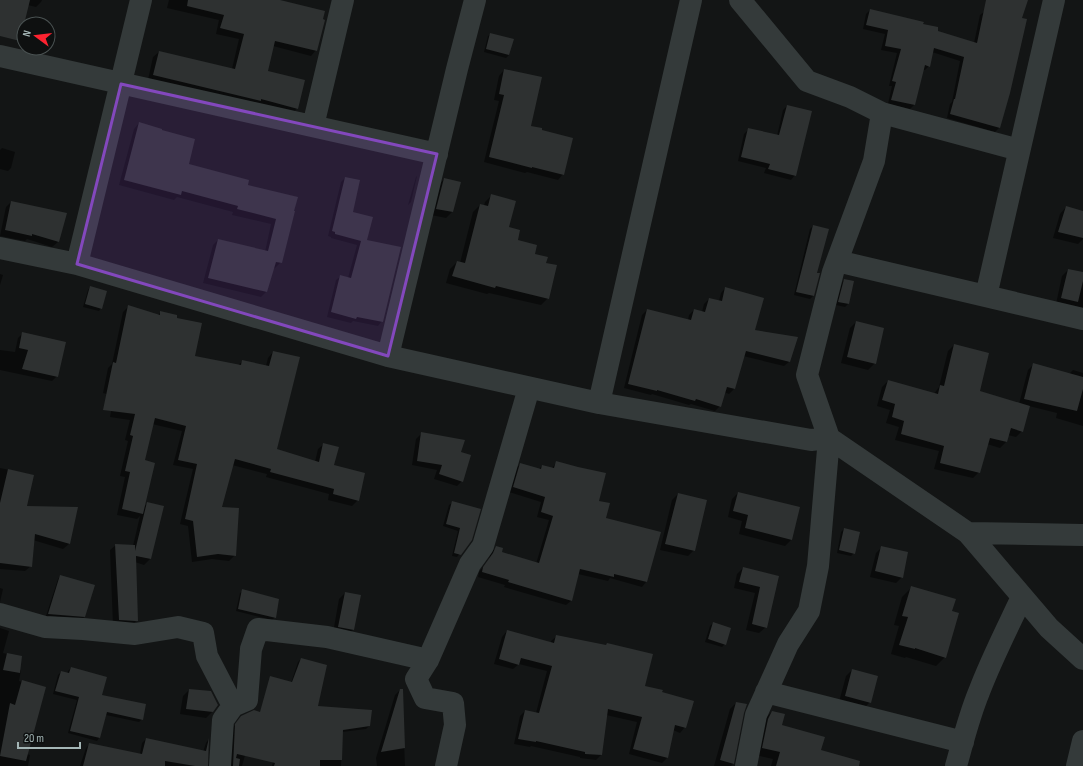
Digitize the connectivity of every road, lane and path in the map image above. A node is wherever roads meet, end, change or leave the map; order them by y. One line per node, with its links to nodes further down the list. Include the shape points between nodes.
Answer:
1 (141, 0): 8 (street)
2 (344, 0): 10 (street)
3 (475, 0): 12 (street)
4 (740, 0): 9 (street, via 807,81 850,97)
5 (1054, 0): 11 (street)
6 (687, 1): 20 (street)
7 (0, 56): 8 (street)
8 (121, 84): 10 (street); 15 (street)
9 (882, 113): 11 (street); 14 (street, via 874,161)
10 (312, 126): 12 (street)
11 (1019, 150): 16 (street)
12 (436, 154): 18 (street)
13 (0, 248): 15 (street)
14 (837, 261): 16 (street); 21 (street, via 807,375)
15 (77, 264): 18 (street)
16 (986, 296): 17 (street)
17 (1083, 319)
18 (388, 356): 19 (street)
19 (529, 388): 20 (street); 27 (street, via 483,546 470,564)
20 (599, 403): 21 (street, via 811,440)
21 (829, 438): 22 (street); 28 (street, via 818,566 809,611 788,644)
22 (968, 533): 23 (street); 24 (street)
23 (1083, 535)
24 (1022, 597): 26 (street, via 1049,628); 31 (street, via 979,692)
25 (0, 614): 29 (street, via 45,628 135,634 178,627 203,633 207,656)
26 (1083, 659)
27 (428, 660): 29 (street, via 327,637 258,628 251,649 247,700); 33 (street, via 416,679 425,698 453,703 455,725)
28 (766, 692): 31 (street); 34 (street, via 756,715)
29 (233, 706): 32 (street, via 223,720)
30 (1083, 741): 36 (street)
31 (963, 742): 35 (street)
32 (220, 766)
33 (446, 766)
34 (746, 766)
35 (956, 766)
36 (1077, 766)

